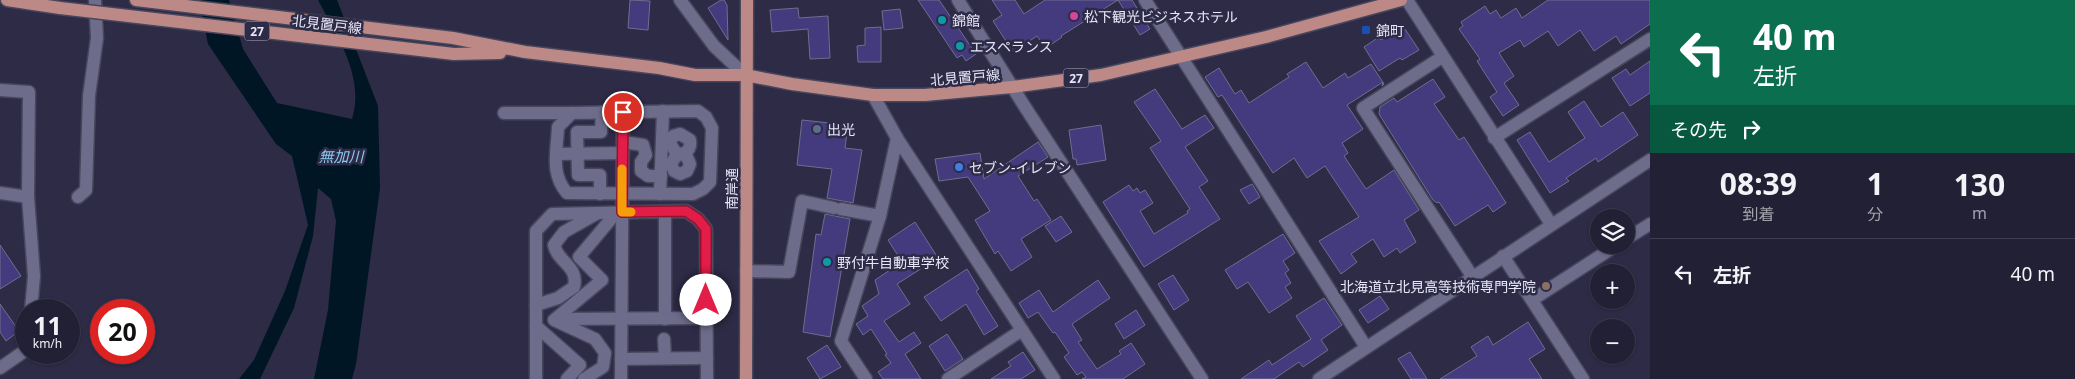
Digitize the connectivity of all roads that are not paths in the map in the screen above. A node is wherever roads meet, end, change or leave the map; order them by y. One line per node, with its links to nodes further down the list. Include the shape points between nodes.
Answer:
1 (7, 0): 11 (main road, 北見置戸線 / 27, bridge, via 454,54)
2 (95, 0): 37 (street, via 97,38 89,96 86,190)
3 (136, 0): 11 (main road, 北見置戸線 / 27, via 453,38)
4 (680, 0): 14 (street, via 714,46)
5 (747, 0): 14 (main road, 南岸通)
6 (958, 0): 15 (street)
7 (1144, 0): 12 (street)
8 (1400, 0): 12 (main road, 北見置戸線 / 27)
9 (1407, 0): 13 (street)
10 (1650, 39): 25 (street)
11 (525, 52): 14 (main road, 北見置戸線 / 27, via 658,68 695,76)
12 (1180, 57): 15 (main road, 北見置戸線 / 27, via 1101,75); 59 (street)
13 (1442, 57): 25 (street); 48 (street, via 1363,108)
14 (745, 75): 17 (main road, 北見置戸線 / 27); 47 (main road, 南岸通)
15 (1012, 87): 17 (main road, 北見置戸線 / 27, via 926,95); 74 (street)
16 (0, 90): 36 (street, via 29,92)
17 (873, 95): 24 (street)
18 (680, 111): 21 (street); 30 (street, via 698,111 706,117 712,128); 30 (street, via 680,134 690,140 686,159)
19 (602, 112): 20 (street); 23 (street); 28 (street, via 601,132 577,132)
20 (623, 112): 21 (street); 26 (street)
21 (663, 112): 31 (street)
22 (504, 113): 23 (street)
23 (572, 113): 27 (street, via 558,126)
24 (897, 138): 41 (street); 57 (street)
25 (1494, 138): 42 (street)
26 (623, 148): 28 (street); 31 (street, via 643,145 646,155 641,162 641,171 648,176); 34 (street)
27 (557, 154): 28 (street); 33 (street, via 556,176 567,193)
28 (577, 154): 33 (street, via 578,175 600,175)
29 (1650, 160): 42 (street)
30 (710, 165): 35 (street, via 710,182 703,189 693,194)
31 (661, 176): 35 (street)
32 (0, 193): 36 (street)
33 (600, 194): 34 (street)
34 (622, 194): 35 (street); 38 (street)
35 (660, 194)
36 (28, 197): 49 (street, via 34,276)
37 (78, 197)
38 (619, 212): 39 (street); 40 (street); 54 (street); 55 (street, via 579,257 602,280)
39 (665, 212): 52 (street); 53 (street, via 686,211 706,229)
40 (597, 213): 51 (street, via 552,214 536,231); 51 (street, via 564,232 554,245 558,258 571,266 575,274 574,287 558,298)
41 (880, 216): 47 (street, via 802,202 789,272); 71 (street, via 841,341)
42 (1551, 224): 46 (street)
43 (1650, 224): 44 (street)
44 (1635, 233)
45 (1604, 254): 50 (street)
46 (1503, 256): 48 (street); 50 (street)
47 (746, 271): 70 (main road, 南岸通)
48 (1472, 276): 59 (street)
49 (32, 299)
50 (1532, 300): 76 (street)
51 (536, 305): 56 (street)
52 (666, 318): 53 (street); 54 (street)
53 (706, 318): 62 (street)
54 (621, 319): 55 (street); 63 (street)
55 (554, 320): 56 (street); 67 (street, via 595,339 606,353 603,367)
56 (536, 323): 65 (street); 66 (street, via 580,365)
57 (1022, 330): 72 (street); 73 (street)
58 (664, 339): 61 (street)
59 (1366, 347): 75 (street)
60 (15, 358): 64 (street)
61 (665, 358): 62 (street); 63 (street)
62 (707, 358): 69 (street)
63 (621, 359): 68 (street)
64 (0, 368)
65 (536, 379)
66 (568, 379)
67 (584, 379)
68 (621, 379)
69 (707, 379)
70 (746, 379)
71 (866, 379)
72 (948, 379)
73 (1054, 379)
74 (1202, 379)
75 (1319, 379)
76 (1583, 379)

